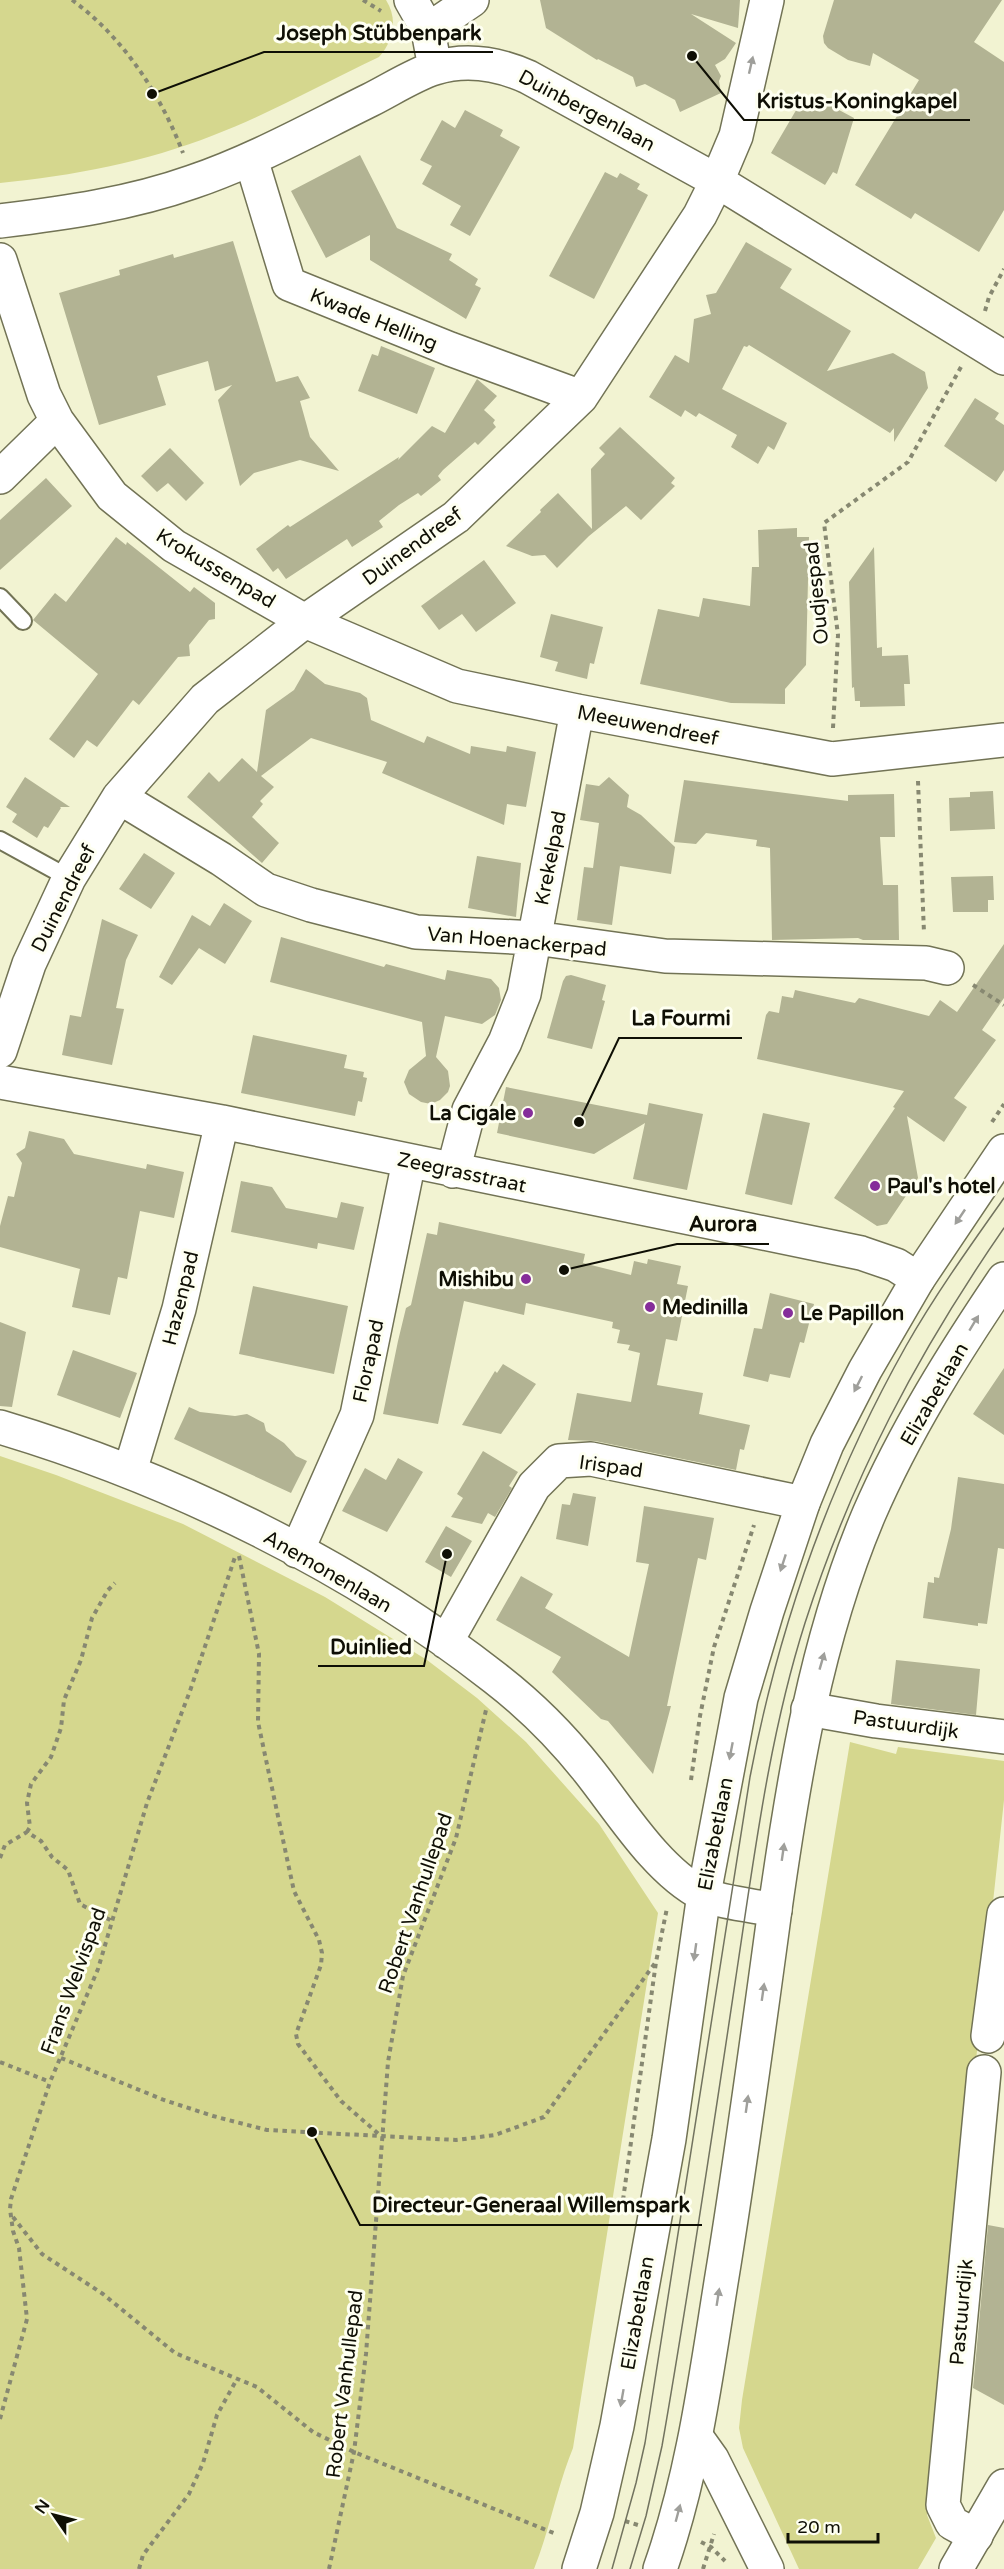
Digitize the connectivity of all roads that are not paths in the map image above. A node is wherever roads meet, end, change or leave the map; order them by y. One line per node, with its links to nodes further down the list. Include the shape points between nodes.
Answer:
1 (411, 0): 4 (street)
2 (472, 0): 4 (street)
3 (767, 0): 7 (street, Duinendreef, one-way to 3, via 736,136)
4 (428, 30): 5 (street)
5 (435, 68): 6 (street, Duinbergenlaan); 7 (street, Duinbergenlaan, via 481,62 510,69)
6 (251, 159): 8 (street, Duinbergenlaan, via 141,199); 11 (street, Kwade Helling, via 289,285)
7 (717, 181): 10 (street, Duinbergenlaan); 11 (street, Duinendreef, via 700,215)
8 (0, 220)
9 (0, 260): 12 (street, Krokussenpad, via 44,395)
10 (1004, 358)
11 (581, 397): 16 (street, Duinendreef, via 456,518)
12 (57, 421): 13 (street); 16 (street, Krokussenpad, via 111,496 174,546)
13 (0, 477)
14 (0, 597): 15 (lane)
15 (22, 621)
16 (305, 621): 17 (street, Meeuwendreef, via 457,686); 19 (street, Duinendreef, via 205,699)
17 (577, 711): 18 (street, Meeuwendreef, via 832,759); 22 (street, Krekelpad)
18 (1004, 740)
19 (119, 797): 21 (street, Duinendreef); 22 (street, Van Hoenackerpad, via 266,890 416,932)
20 (0, 840): 21 (lane)
21 (69, 878): 24 (street, Duinendreef, via 29,964)
22 (535, 938): 23 (street, Van Hoenackerpad, via 665,956); 29 (street, Krekelpad, via 524,994 505,1042 469,1110)
23 (937, 965)
24 (0, 1051)
25 (0, 1082): 26 (street, Zeegrasstraat)
26 (222, 1122): 28 (street, Zeegrasstraat); 33 (street, Hazenpad, via 179,1309)
27 (1004, 1152): 30 (street, Elizabetlaan, one-way to 30)
28 (409, 1161): 29 (street, Zeegrasstraat); 35 (street, Florapad, via 357,1415)
29 (453, 1171): 30 (street, Zeegrasstraat, via 861,1253 896,1265)
30 (918, 1279): 34 (street, Elizabetlaan, one-way to 34, via 827,1444)
31 (1004, 1279): 37 (street, Elizabetlaan, one-way to 31, via 839,1598 869,1514 922,1409)
32 (0, 1427): 33 (street, Anemonenlaan)
33 (130, 1471): 35 (street, Anemonenlaan)
34 (803, 1503): 36 (street, Irispad, via 591,1459 559,1461 534,1486); 39 (street, Elizabetlaan, one-way to 39, via 741,1698)
35 (297, 1551): 36 (street, Anemonenlaan)
36 (446, 1642): 39 (street, Anemonenlaan, via 543,1719 674,1875)
37 (808, 1709): 38 (street, Pastuurdijk); 40 (street, Elizabetlaan, one-way to 37)
38 (1004, 1737)
39 (704, 1894): 40 (street, Anemonenlaan); 47 (street, Elizabetlaan, one-way to 47, via 669,2139 617,2426)
40 (775, 1910): 44 (street, Elizabetlaan, one-way to 40)
41 (1004, 1914): 42 (street)
42 (988, 2036)
43 (984, 2072): 46 (street, Pastuurdijk, via 943,2505 952,2523)
44 (697, 2438): 48 (street, Elizabetlaan, one-way to 44); 49 (street, via 712,2459)
45 (1004, 2486): 46 (street)
46 (976, 2536): 50 (street)
47 (581, 2569)
48 (660, 2569)
49 (767, 2569)
50 (956, 2569)

